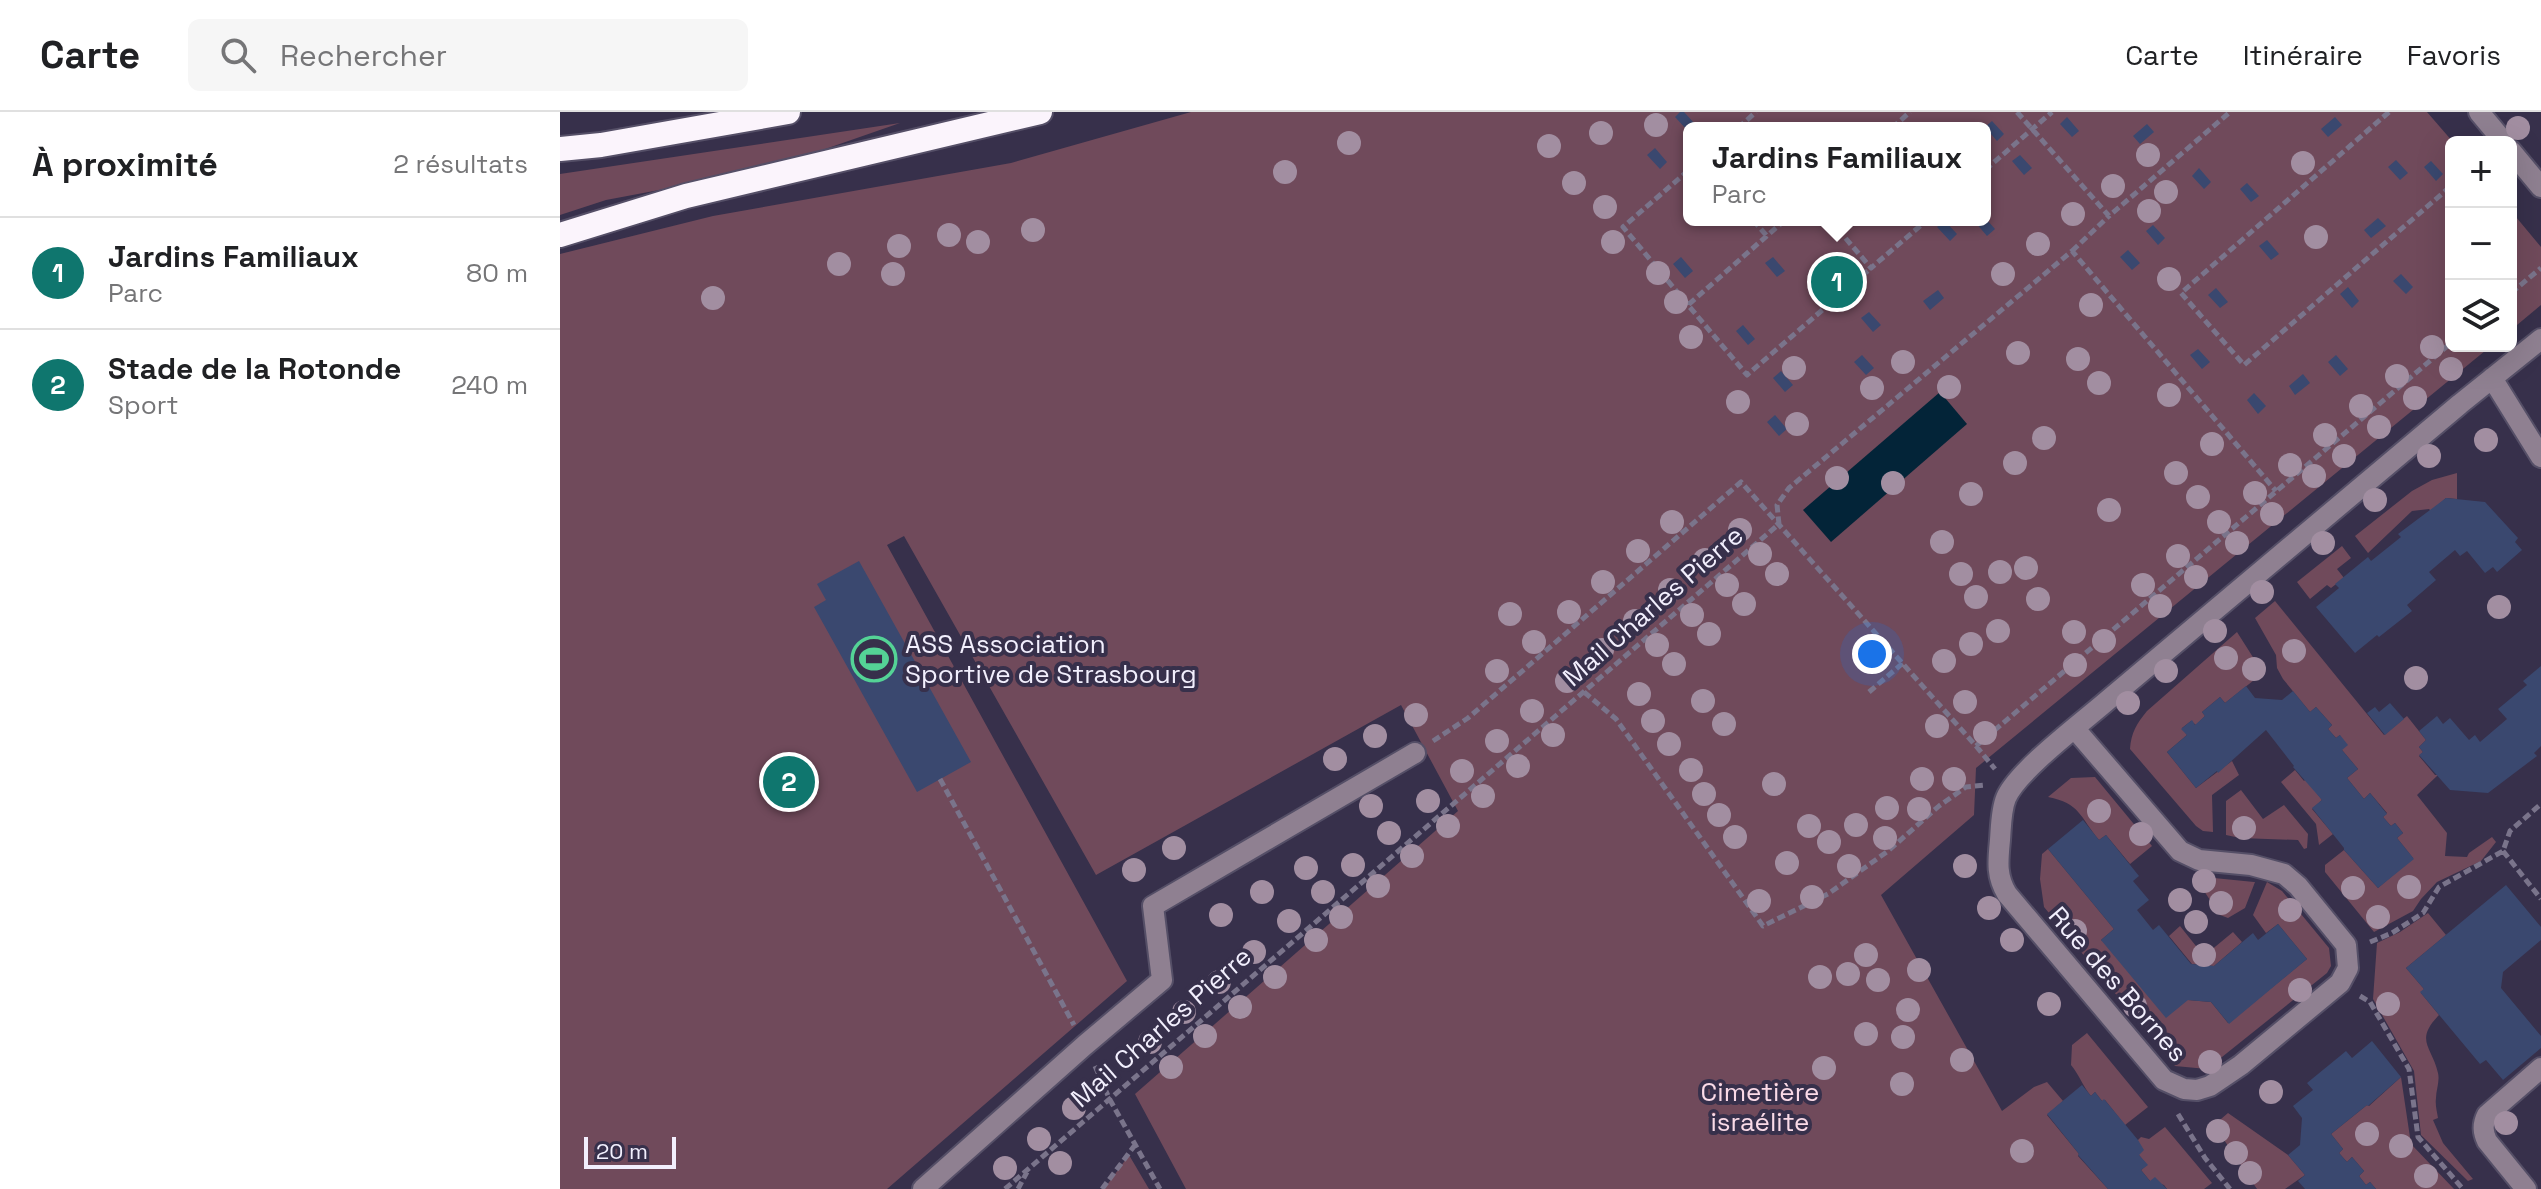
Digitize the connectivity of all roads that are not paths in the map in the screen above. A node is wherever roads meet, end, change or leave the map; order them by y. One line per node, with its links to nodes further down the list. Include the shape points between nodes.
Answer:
1 (788, 112): 5 (highway)
2 (1040, 112): 8 (highway, via 686,196)
3 (2479, 112): 4 (street)
4 (2499, 136)
5 (560, 149)
6 (2517, 158): 7 (street)
7 (2541, 187)
8 (560, 235)
9 (2541, 339): 10 (street)
10 (2492, 378): 11 (street); 12 (street)
11 (2541, 457)
12 (2075, 729): 12 (street, Rue des Bornes, via 2180,851 2199,860 2284,874 2348,951 2348,968 2340,983 2210,1086 2184,1089 2164,1080 2000,883 2002,818 2010,788)
13 (1415, 753): 15 (street, via 1153,906 1162,980)
14 (2541, 1068): 16 (street, via 2483,1122 2487,1141)
15 (923, 1189)
16 (2526, 1189)

